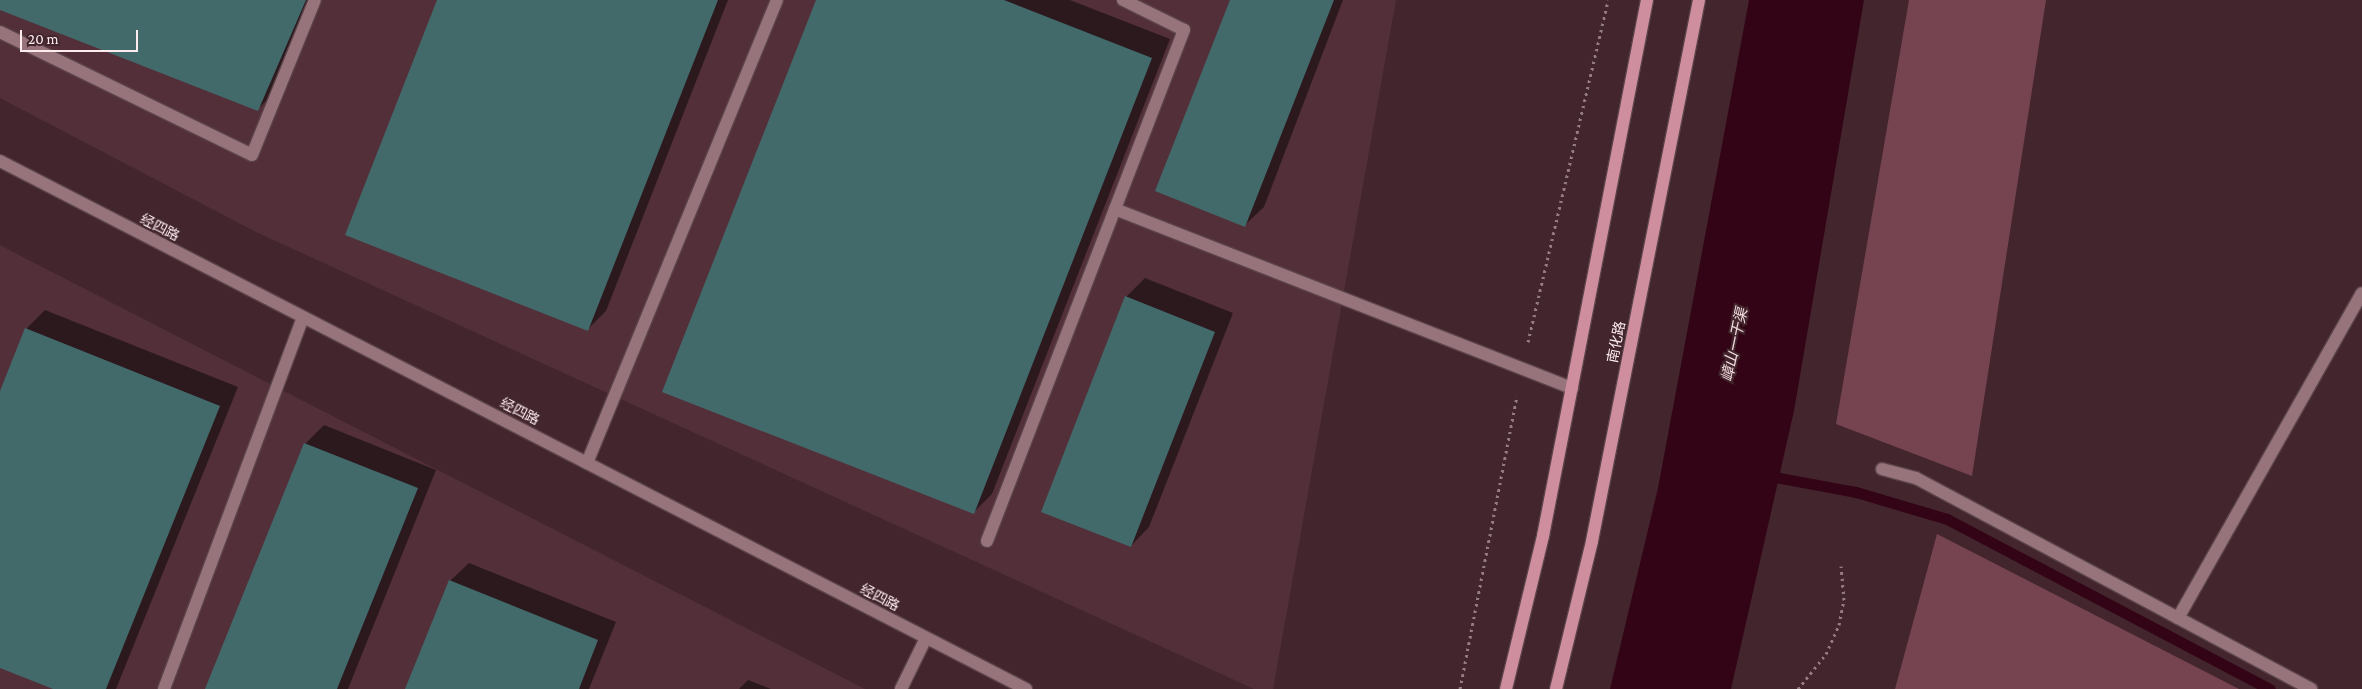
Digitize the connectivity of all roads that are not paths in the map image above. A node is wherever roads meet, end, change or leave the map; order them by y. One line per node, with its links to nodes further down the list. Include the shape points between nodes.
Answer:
1 (315, 0): 6 (street, via 252,155)
2 (777, 0): 12 (street)
3 (1123, 0): 8 (street, via 1184,30)
4 (1647, 0): 11 (main road)
5 (1699, 0): 21 (main road, 南化路, via 1592,541)
6 (0, 32)
7 (0, 161): 10 (street, 经四路)
8 (1115, 209): 11 (street); 14 (street)
9 (2362, 294): 15 (street)
10 (304, 317): 12 (street, 经四路); 17 (street)
11 (1572, 388): 20 (main road, via 1543,536)
12 (587, 463): 16 (street, 经四路)
13 (1882, 469): 15 (street, via 1916,478)
14 (987, 541)
15 (2178, 618): 22 (street)
16 (926, 638): 18 (street); 19 (street, 经四路)
17 (164, 689)
18 (901, 689)
19 (1026, 689)
20 (1506, 689)
21 (1556, 689)
22 (2311, 689)

